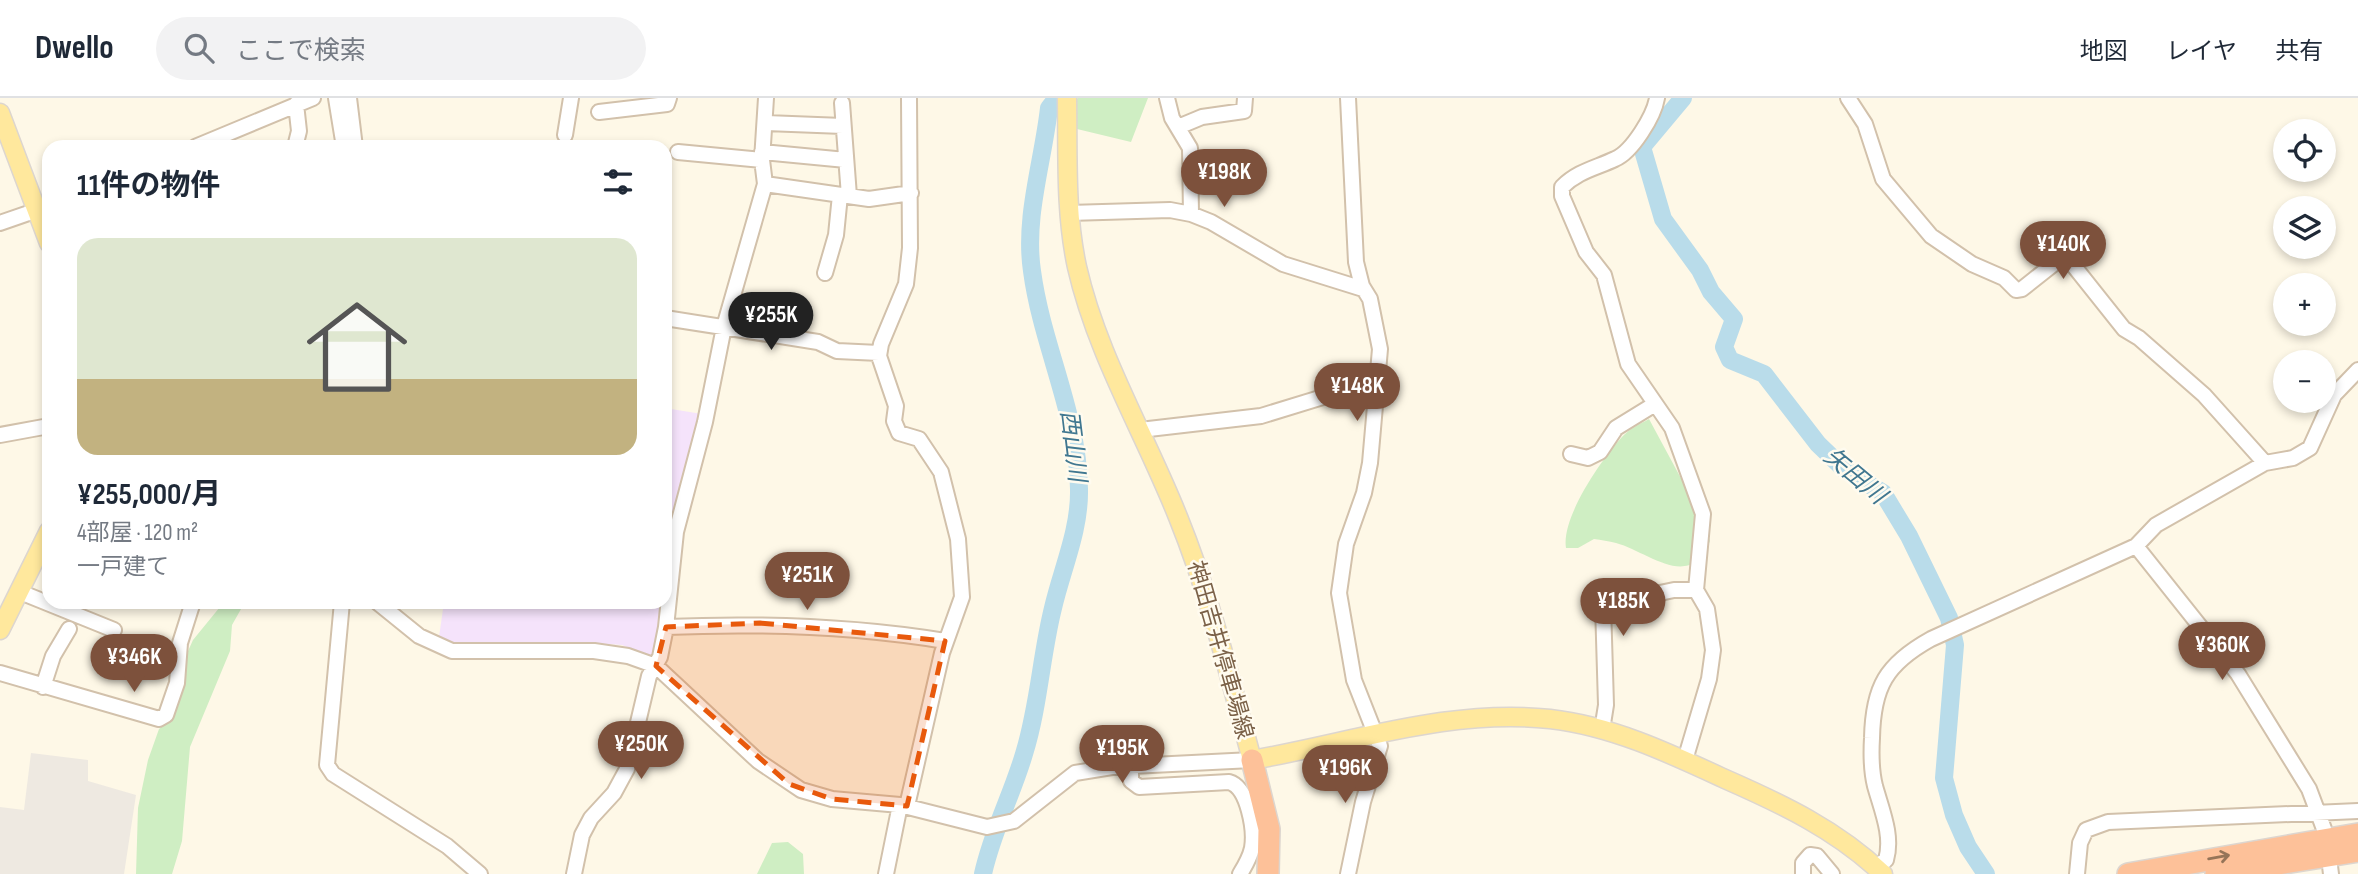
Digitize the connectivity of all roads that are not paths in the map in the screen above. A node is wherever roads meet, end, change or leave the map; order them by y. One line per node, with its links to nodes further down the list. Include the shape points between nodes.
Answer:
1 (313, 98): 15 (street)
2 (336, 98): 24 (street)
3 (349, 98): 25 (street)
4 (571, 98): 21 (street)
5 (669, 98): 16 (street, via 667,104)
6 (766, 98): 18 (street)
7 (909, 98): 30 (street)
8 (1067, 98): 34 (main road, 神田吉井停車場線)
9 (1167, 98): 20 (street)
10 (1245, 98): 20 (street, via 1244,111 1202,117)
11 (1348, 98): 38 (street, via 1356,262)
12 (1657, 98): 44 (street, via 1654,117 1618,159 1593,166 1562,187 1586,252 1604,275 1628,364)
13 (1848, 98): 49 (street, via 1865,124 1883,179 1930,236 1972,264 2004,278 2016,290 2065,256 2123,329 2140,338 2204,395)
14 (842, 103): 19 (street)
15 (296, 104): 22 (street); 23 (street)
16 (599, 112)
17 (0, 113): 32 (main road)
18 (766, 123): 19 (street); 27 (street)
19 (843, 126): 28 (street)
20 (1178, 127): 35 (street, via 1189,148)
21 (565, 135)
22 (211, 140)
23 (297, 140)
24 (343, 140)
25 (354, 140)
26 (678, 152): 27 (street)
27 (762, 156): 28 (street); 29 (street)
28 (846, 160): 31 (street)
29 (765, 184): 31 (street); 40 (street)
30 (911, 193): 31 (street, via 869,200); 41 (street, via 906,284)
31 (844, 195): 37 (street)
32 (42, 207)
33 (42, 209): 36 (street)
34 (1069, 214): 35 (street, via 1170,210); 46 (main road, 神田吉井停車場線, via 1091,315)
35 (1191, 214): 38 (street, via 1283,264)
36 (0, 223)
37 (825, 273)
38 (1363, 289): 43 (street, via 1370,299 1381,349)
39 (672, 319): 40 (street)
40 (724, 327): 41 (street, via 818,342 837,351); 52 (street, via 676,532)
41 (879, 353): 67 (street, via 896,407 894,421 904,437 919,439 942,472 958,539 962,597)
42 (2358, 370): 49 (street, via 2334,395 2310,448 2293,458)
43 (1378, 389): 46 (street, via 1336,393 1261,416); 72 (street, via 1370,463 1346,544 1339,593 1354,680)
44 (1655, 404): 48 (street, via 1616,428 1600,452 1588,458); 53 (street, via 1672,428 1703,514)
45 (42, 427): 47 (street)
46 (1140, 430): 73 (main road, 神田吉井停車場線, via 1202,581)
47 (0, 435)
48 (1571, 454)
49 (2265, 463): 51 (street, via 2156,525)
50 (42, 546): 54 (main road)
51 (2136, 546): 78 (street, via 2238,674); 83 (street, via 1931,639 1891,668 1873,709 1871,770 1891,844)
52 (672, 570)
53 (1696, 590): 71 (street, via 1602,605 1606,705); 74 (street, via 1707,609 1713,650)
54 (20, 592): 55 (street); 65 (main road)
55 (42, 601)
56 (61, 609): 66 (street)
57 (191, 609): 70 (street, via 180,643 177,683 166,715 159,719)
58 (341, 609): 85 (street, via 327,765 333,774 447,846)
59 (385, 609): 62 (street)
60 (397, 609): 62 (street)
61 (668, 609): 63 (street)
62 (400, 622): 68 (street, via 452,651 594,651)
63 (666, 627): 67 (street, via 760,623); 68 (street)
64 (69, 629): 70 (street, via 53,656)
65 (0, 630)
66 (114, 631)
67 (945, 641): 76 (street)
68 (656, 666): 76 (street, via 758,761 789,783 832,799); 86 (street, via 649,677 627,769 582,835)
69 (0, 679): 70 (street)
70 (43, 687)
71 (1602, 730): 72 (main road, 神田吉井停車場線, via 1551,720 1487,717); 74 (main road, 神田吉井停車場線)
72 (1375, 734): 73 (main road, 神田吉井停車場線); 91 (street, via 1380,746 1378,760 1363,802)
73 (1252, 760): 75 (street); 81 (highway)
74 (1685, 760): 83 (main road, 神田吉井停車場線, via 1804,815)
75 (1131, 768): 76 (street, via 1075,773 1029,811 994,826); 88 (street, via 1130,781 1139,787 1229,782 1238,786 1244,796 1252,846)
76 (904, 805): 87 (street)
77 (2358, 811): 78 (street)
78 (2319, 813): 79 (street); 84 (street, via 2108,822 2086,830)
79 (2324, 829)
80 (2358, 834): 94 (highway, one-way to 80)
81 (1270, 843): 89 (highway); 90 (highway)
82 (2358, 851): 95 (highway)
83 (1879, 870)
84 (2073, 873)
85 (480, 874)
86 (574, 874)
87 (886, 874)
88 (1240, 874)
89 (1261, 874)
90 (1268, 874)
91 (1348, 874)
92 (1803, 874): 93 (street, via 1803,863 1810,855 1817,856)
93 (1832, 874)
94 (2128, 874)
95 (2216, 874)

